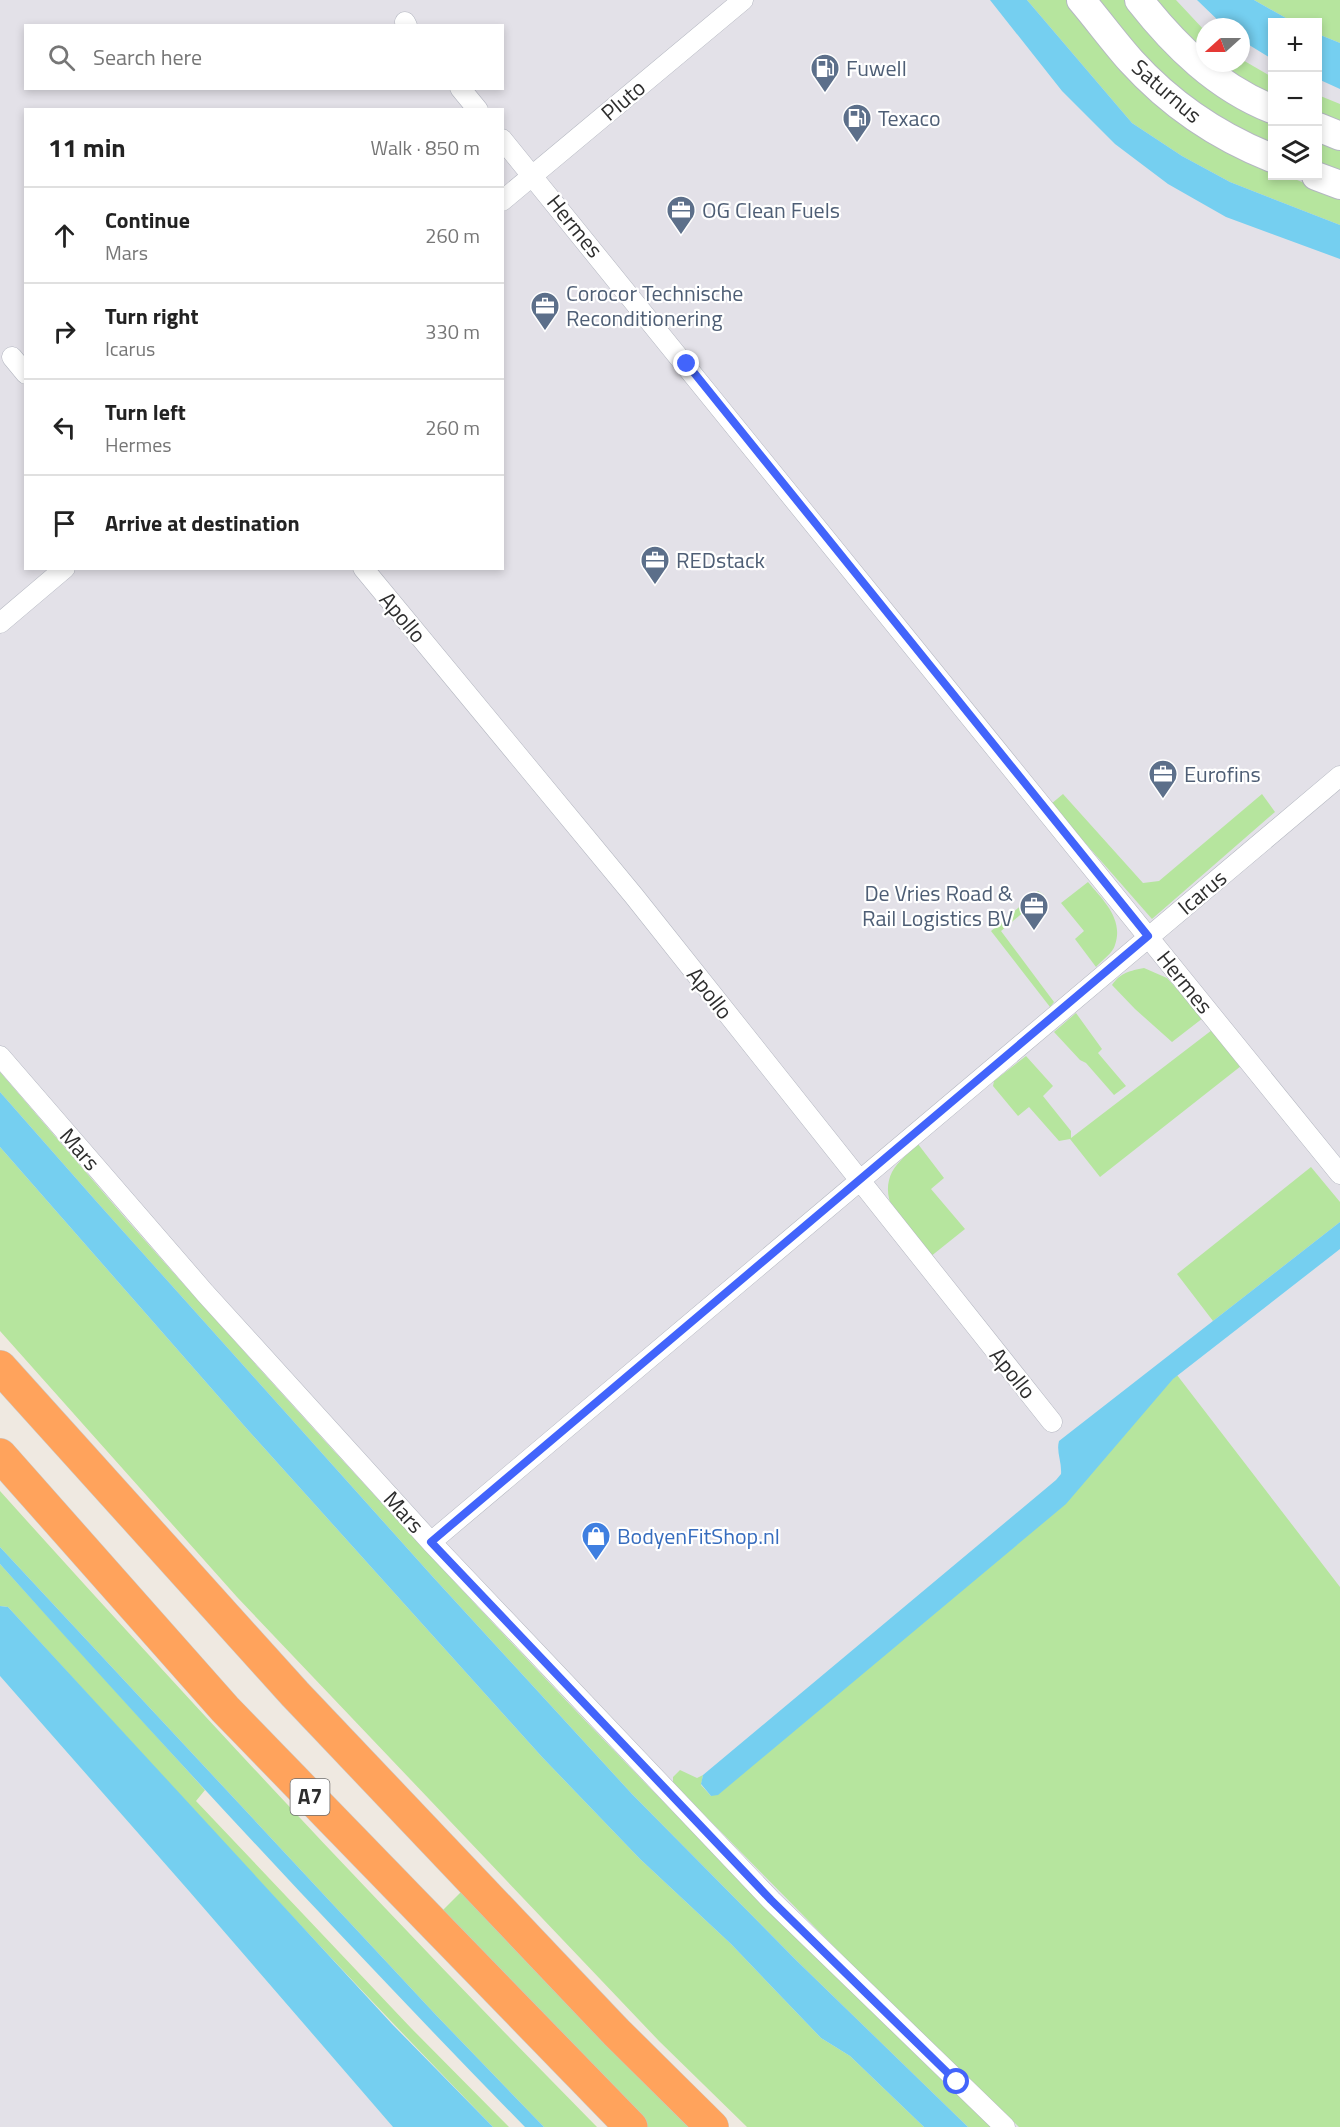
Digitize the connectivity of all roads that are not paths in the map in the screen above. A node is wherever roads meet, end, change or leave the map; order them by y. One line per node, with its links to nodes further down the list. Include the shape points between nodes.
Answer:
1 (743, 0): 11 (street, Pluto)
2 (1081, 0): 10 (main road, Saturnus, via 1132,62 1186,110 1230,139)
3 (1138, 0): 5 (main road, Saturnus, via 1177,45 1205,69)
4 (462, 90): 6 (street)
5 (1268, 107)
6 (476, 108)
7 (1322, 129): 8 (main road)
8 (1340, 136)
9 (504, 141): 11 (street, Hermes)
10 (1268, 156)
11 (533, 175): 14 (street, Pluto); 21 (street, Hermes)
12 (1322, 178): 13 (main road)
13 (1340, 184)
14 (504, 199)
15 (12, 357): 16 (street)
16 (24, 372)
17 (63, 570): 19 (street)
18 (365, 570): 24 (street, Apollo, via 634,897)
19 (0, 623)
20 (1340, 776): 21 (street, Icarus)
21 (1148, 936): 23 (street, Hermes); 24 (street, Icarus)
22 (0, 1056): 28 (street, Mars, via 205,1293)
23 (1340, 1174)
24 (859, 1181): 26 (street, Apollo); 28 (street, Icarus)
25 (0, 1366): 30 (highway, A7, via 295,1694 608,2024)
26 (1052, 1422)
27 (0, 1455): 29 (highway, A7, via 225,1709)
28 (431, 1542): 31 (street, Mars, via 771,1900)
29 (631, 2127)
30 (712, 2127)
31 (1005, 2127)

